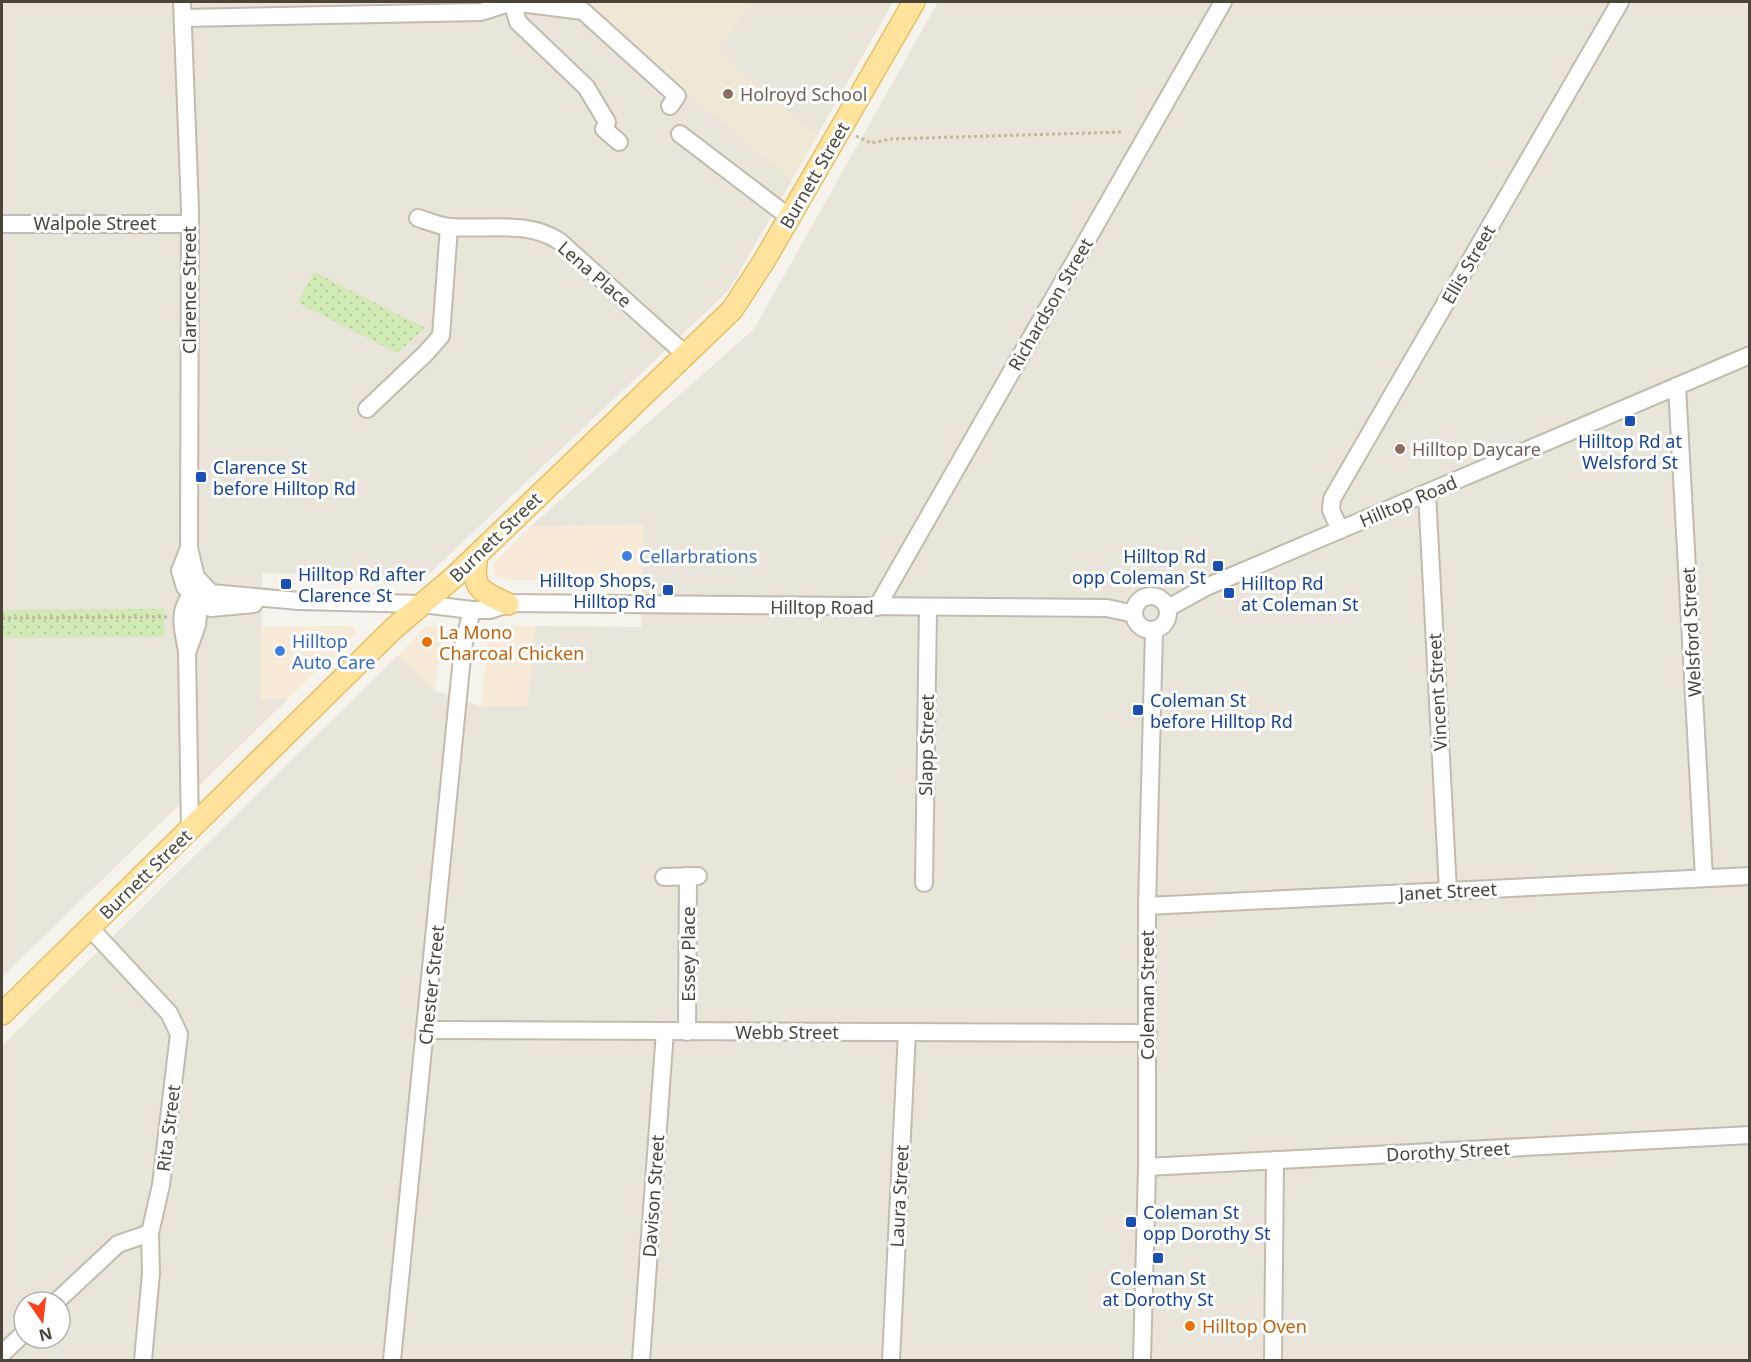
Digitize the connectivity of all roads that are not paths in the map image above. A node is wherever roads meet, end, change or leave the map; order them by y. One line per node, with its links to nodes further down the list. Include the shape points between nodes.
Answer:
1 (512, 2): 5 (street, via 481,12); 6 (street, via 583,11 677,96); 8 (street, via 518,22 586,87 607,122 604,129)
2 (914, 2): 9 (main road, Burnett Street)
3 (1223, 2): 24 (street, Richardson Street)
4 (1620, 2): 19 (street, Ellis Street, via 1332,499 1331,510)
5 (182, 10): 12 (street, Clarence Street)
6 (670, 106)
7 (680, 134): 9 (street)
8 (619, 142)
9 (789, 217): 14 (main road, Burnett Street, via 732,310)
10 (418, 218): 13 (street, Lena Place)
11 (2, 224): 12 (street, Walpole Street)
12 (189, 224): 21 (street, Clarence Street, via 189,548 180,570 185,587)
13 (449, 227): 14 (street, Lena Place, via 546,233 560,241); 17 (street, via 441,336)
14 (686, 355): 20 (main road, Burnett Street)
15 (1749, 356): 16 (street, Hilltop Road)
16 (1677, 386): 18 (street, Hilltop Road); 33 (street, Welsford Street)
17 (367, 409)
18 (1427, 493): 19 (street, Hilltop Road); 35 (street, Vincent Street)
19 (1340, 530): 26 (street, Hilltop Road, via 1206,587)
20 (477, 555): 22 (main road, Burnett Street); 23 (main road, via 477,586)
21 (197, 590): 22 (street, Hilltop Road, via 299,601); 30 (street, via 184,601 182,624 188,651)
22 (422, 604): 23 (street, Hilltop Road, via 456,600); 27 (street, Hilltop Road); 30 (main road, Burnett Street)
23 (508, 604): 24 (street, Hilltop Road); 27 (street, Hilltop Road)
24 (877, 608): 25 (street, Hilltop Road)
25 (928, 608): 28 (street, Hilltop Road, via 1107,608); 34 (street, Slapp Street)
26 (1168, 608): 28 (street, via 1156,597 1147,597 1137,603); 29 (street, via 1167,620)
27 (472, 610): 39 (street, Chester Street, via 463,647)
28 (1134, 614): 29 (street, via 1139,625)
29 (1154, 630): 36 (street, Coleman Street)
30 (190, 831): 37 (main road, Burnett Street)
31 (1749, 876): 33 (street, Janet Street)
32 (664, 877): 41 (street, Essey Place, via 693,876)
33 (1704, 878): 35 (street, Janet Street)
34 (924, 883)
35 (1448, 891): 36 (street, Janet Street)
36 (1147, 906): 43 (street, Coleman Street)
37 (90, 928): 38 (main road, Burnett Street); 47 (street, Rita Street, via 169,1013 178,1028 161,1185)
38 (2, 1014)
39 (426, 1030): 40 (street, Webb Street); 50 (street, Chester Street)
40 (665, 1031): 41 (street, Webb Street); 51 (street, Davison Street)
41 (687, 1032): 42 (street, Webb Street)
42 (907, 1032): 43 (street, Webb Street); 52 (street, Laura Street)
43 (1148, 1033): 46 (street, Coleman Street)
44 (1749, 1135): 45 (street, Dorothy Street)
45 (1275, 1160): 46 (street, Dorothy Street); 54 (street)
46 (1147, 1167): 53 (street, Coleman Street)
47 (150, 1233): 48 (street, via 118,1244); 49 (street, Rita Street, via 151,1273)
48 (69, 1290)
49 (143, 1360)
50 (392, 1360)
51 (641, 1360)
52 (891, 1360)
53 (1142, 1360)
54 (1274, 1360)

